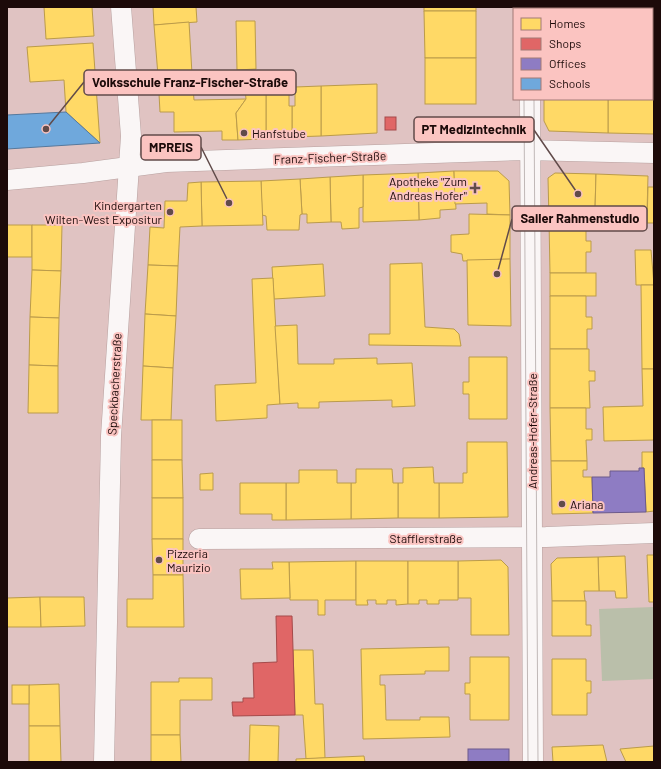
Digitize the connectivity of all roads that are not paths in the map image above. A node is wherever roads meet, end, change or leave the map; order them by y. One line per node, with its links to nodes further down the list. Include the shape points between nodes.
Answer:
1 (120, 7): 5 (street, Speckbacherstraße, via 130,136)
2 (530, 100): 3 (street, Andreas-Hofer-Straße)
3 (530, 150): 4 (street, Franz-Fischer-Straße); 5 (street, Franz-Fischer-Straße, via 166,162); 8 (street, Andreas-Hofer-Straße)
4 (654, 153)
5 (128, 167): 6 (street, Franz-Fischer-Straße); 10 (street, Speckbacherstraße, via 111,436)
6 (7, 180)
7 (654, 533): 8 (street, Stafflerstraße)
8 (532, 537): 9 (street, Stafflerstraße); 11 (street, Andreas-Hofer-Straße)
9 (199, 539)
10 (104, 762)
11 (533, 762)

